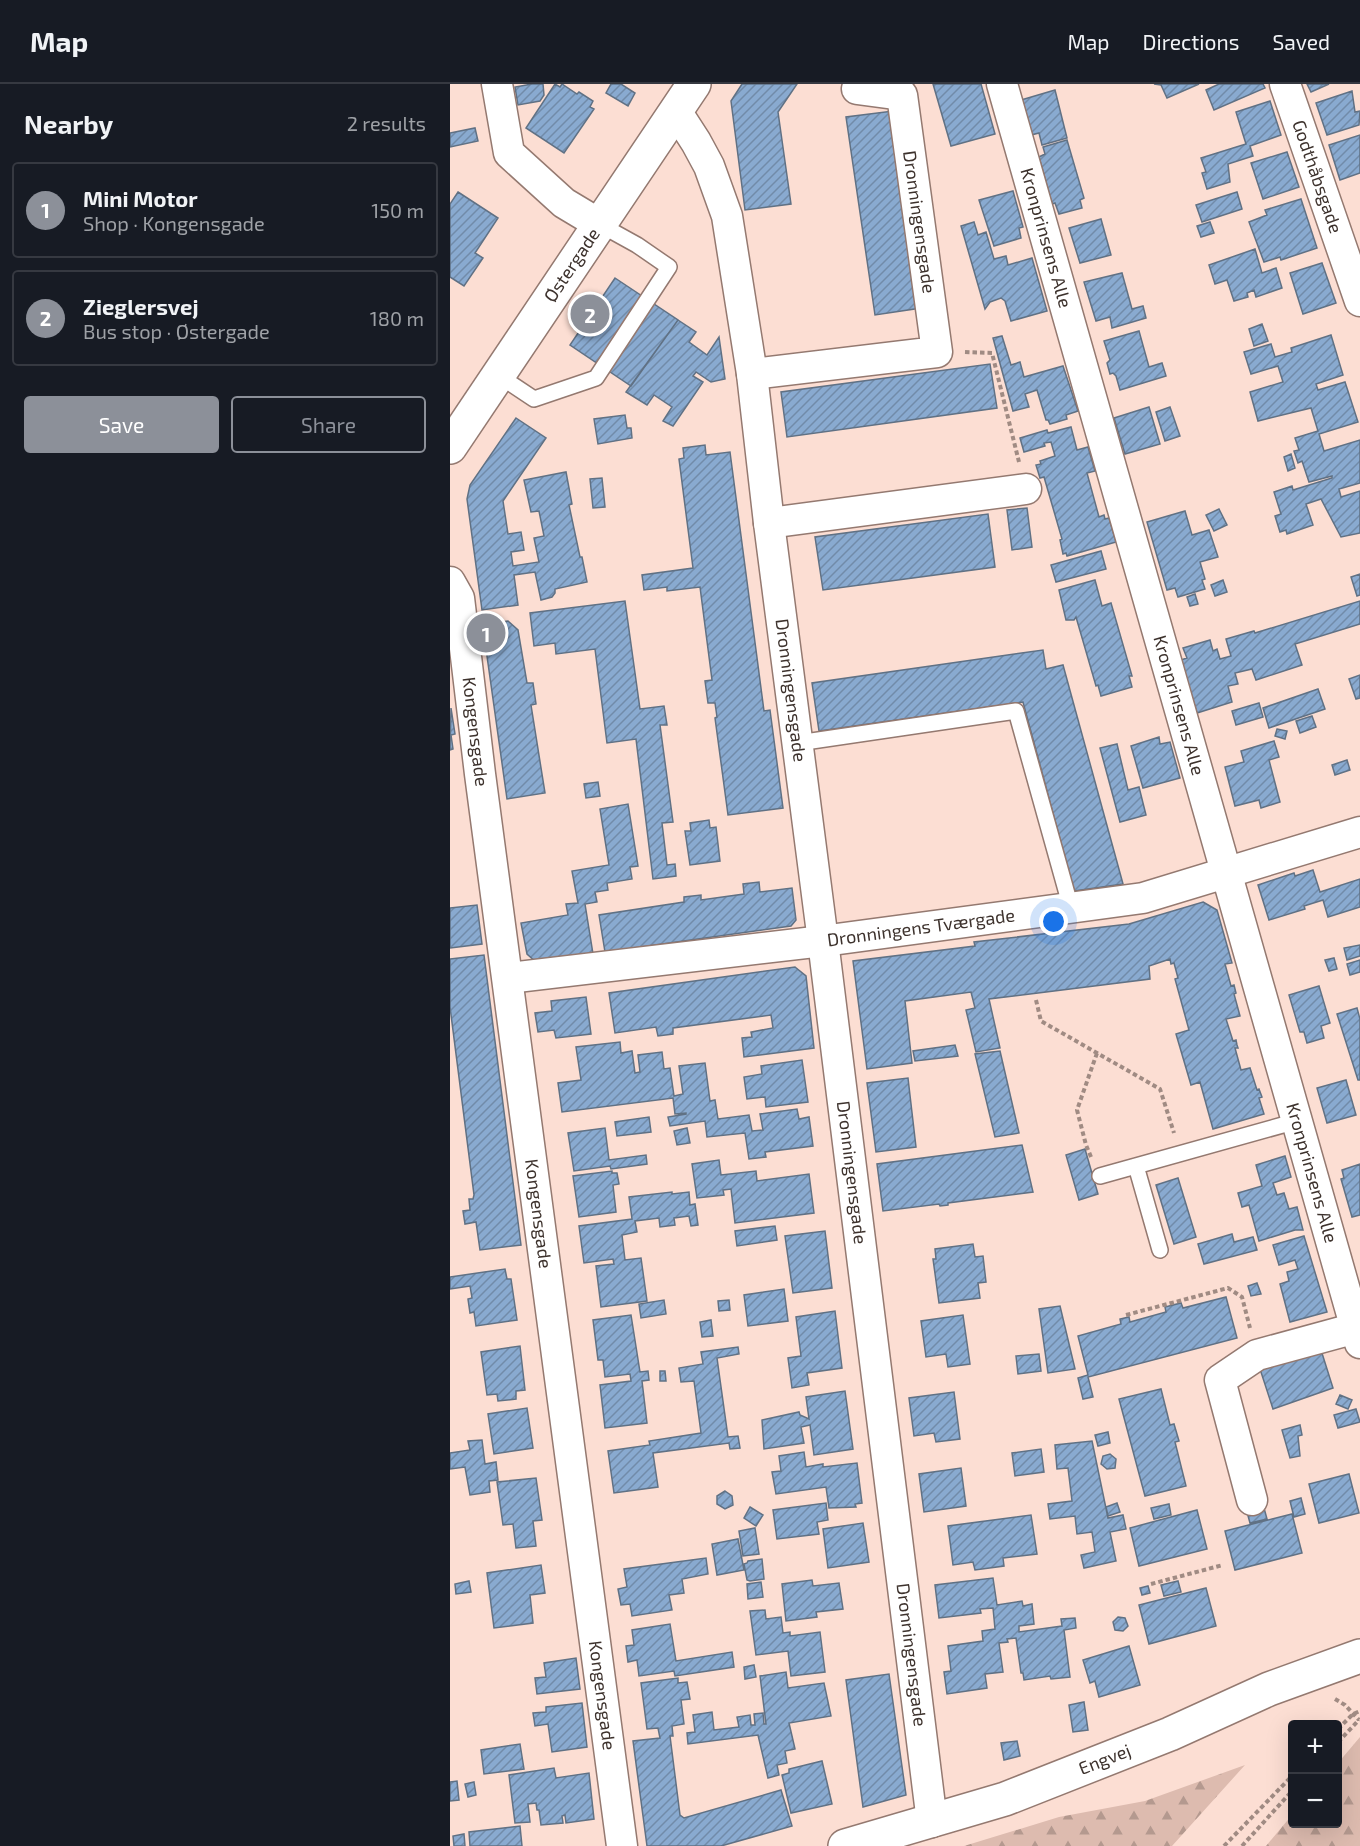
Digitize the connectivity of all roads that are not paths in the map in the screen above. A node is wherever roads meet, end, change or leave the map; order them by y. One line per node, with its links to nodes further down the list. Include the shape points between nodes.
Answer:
1 (497, 84): 7 (street, via 509,153 564,203)
2 (694, 84): 6 (street, Østergade)
3 (1002, 84): 17 (street, Kronprinsens Alle)
4 (1285, 84): 8 (street, Godthåbsgade)
5 (857, 89): 9 (street, Dronningensgade, via 902,95 937,352)
6 (676, 111): 7 (street, Østergade); 9 (street, Dronningensgade, via 709,166 727,216)
7 (598, 224): 10 (street, Østergade); 10 (lane, via 669,267 596,378 534,399)
8 (1359, 295)
9 (752, 374): 13 (street, Dronningensgade)
10 (498, 375): 11 (street, Østergade)
11 (450, 447)
12 (1026, 489): 13 (street)
13 (769, 523): 15 (street, Dronningensgade)
14 (450, 582): 20 (street, Kongensgade, via 459,598)
15 (798, 743): 18 (lane, via 1016,711); 19 (street, Dronningensgade)
16 (1360, 831): 17 (street, Dronningens Tværgade)
17 (1226, 874): 18 (street, Dronningens Tværgade, via 1143,898); 21 (street, Kronprinsens Alle)
18 (1071, 908): 19 (street, Dronningens Tværgade)
19 (824, 941): 20 (street, Dronningens Tværgade); 28 (street, Dronningensgade)
20 (508, 978): 29 (street, Kongensgade)
21 (1297, 1121): 22 (lane); 25 (street, Kronprinsens Alle)
22 (1136, 1166): 23 (lane); 24 (lane)
23 (1100, 1176)
24 (1160, 1250)
25 (1358, 1336): 26 (street, Kronprinsens Alle, via 1257,1354 1220,1380)
26 (1252, 1500)
27 (1360, 1656): 28 (street, Engvej, via 1269,1689 1170,1734 1005,1799)
28 (932, 1822): 30 (street, Engvej)
29 (622, 1846)
30 (845, 1846)

